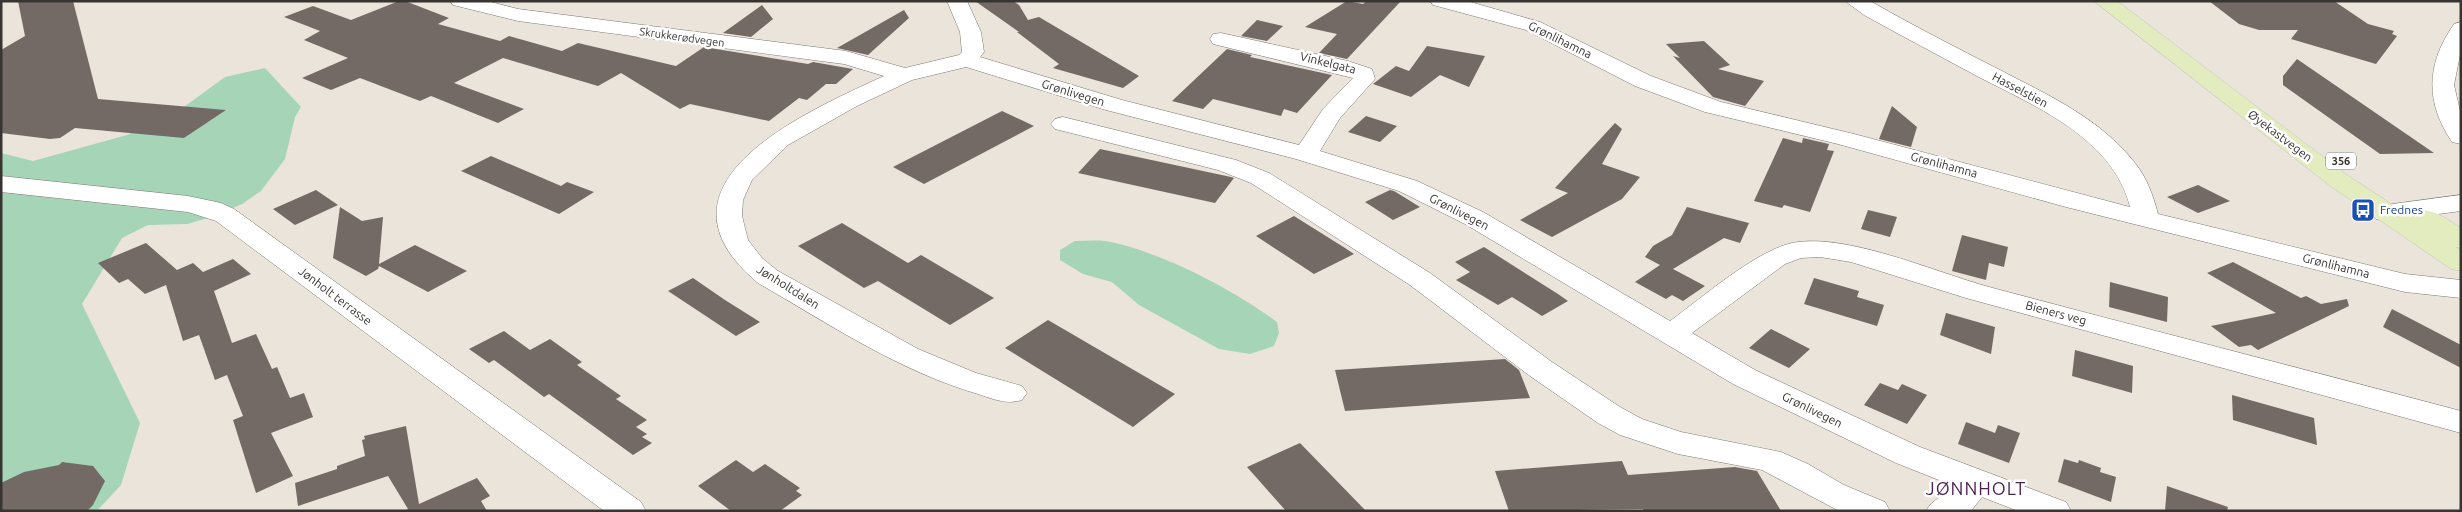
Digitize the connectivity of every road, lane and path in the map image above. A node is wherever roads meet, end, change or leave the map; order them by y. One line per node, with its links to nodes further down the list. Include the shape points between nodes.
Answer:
1 (460, 1): 10 (street, Skrukkerødvegen, via 518,15 846,58)
2 (957, 1): 9 (street, via 974,46 974,52)
3 (1440, 1): 18 (street, Grønlihamna, via 1533,26 1643,81 1713,107)
4 (1856, 1): 18 (street, Hasselstien, via 2052,107 2098,139 2111,150 2141,191)
5 (2104, 1): 17 (main road, Øyekastvegen / 356)
6 (2124, 1): 16 (main road, Øyekastvegen / 356, via 2284,122)
7 (2461, 28): 12 (street, via 2450,48 2445,103)
8 (1221, 39): 13 (street, Vinkelgata, via 1364,74 1364,79 1331,114)
9 (967, 60): 10 (street, Jønholtdalen); 13 (street, Grønlivegen, via 1114,105)
10 (904, 75): 23 (street, Jønholtdalen, via 798,128 764,152 733,189 729,216 735,240 752,264 768,277 907,356 964,380)
11 (1063, 124): 27 (street, via 1227,165 1260,178 1420,279 1541,369 1631,427 1678,443 1769,460)
12 (2461, 137)
13 (1304, 154): 22 (street, Grønlivegen, via 1408,186 1453,207)
14 (1, 184): 26 (street, Jønholt terrasse, via 188,204 225,215)
15 (2461, 204): 16 (street)
16 (2414, 210): 17 (street); 19 (main road, Øyekastvegen / 356)
17 (2385, 213): 20 (main road, Øyekastvegen / 356)
18 (2146, 218): 21 (street, Grønlihamna, via 2405,283)
19 (2461, 240)
20 (2461, 263)
21 (2461, 289)
22 (1671, 334): 24 (street, Bieners veg, via 1775,258 1797,250 1820,249 1854,255 1976,292); 25 (street, Grønlivegen, via 1762,386 1908,455)
23 (1011, 393)
24 (2461, 422)
25 (1973, 480): 28 (street, via 1956,506); 29 (street, Grønlivegen)
26 (629, 511)
27 (1873, 511)
28 (1943, 511)
29 (2054, 511)

